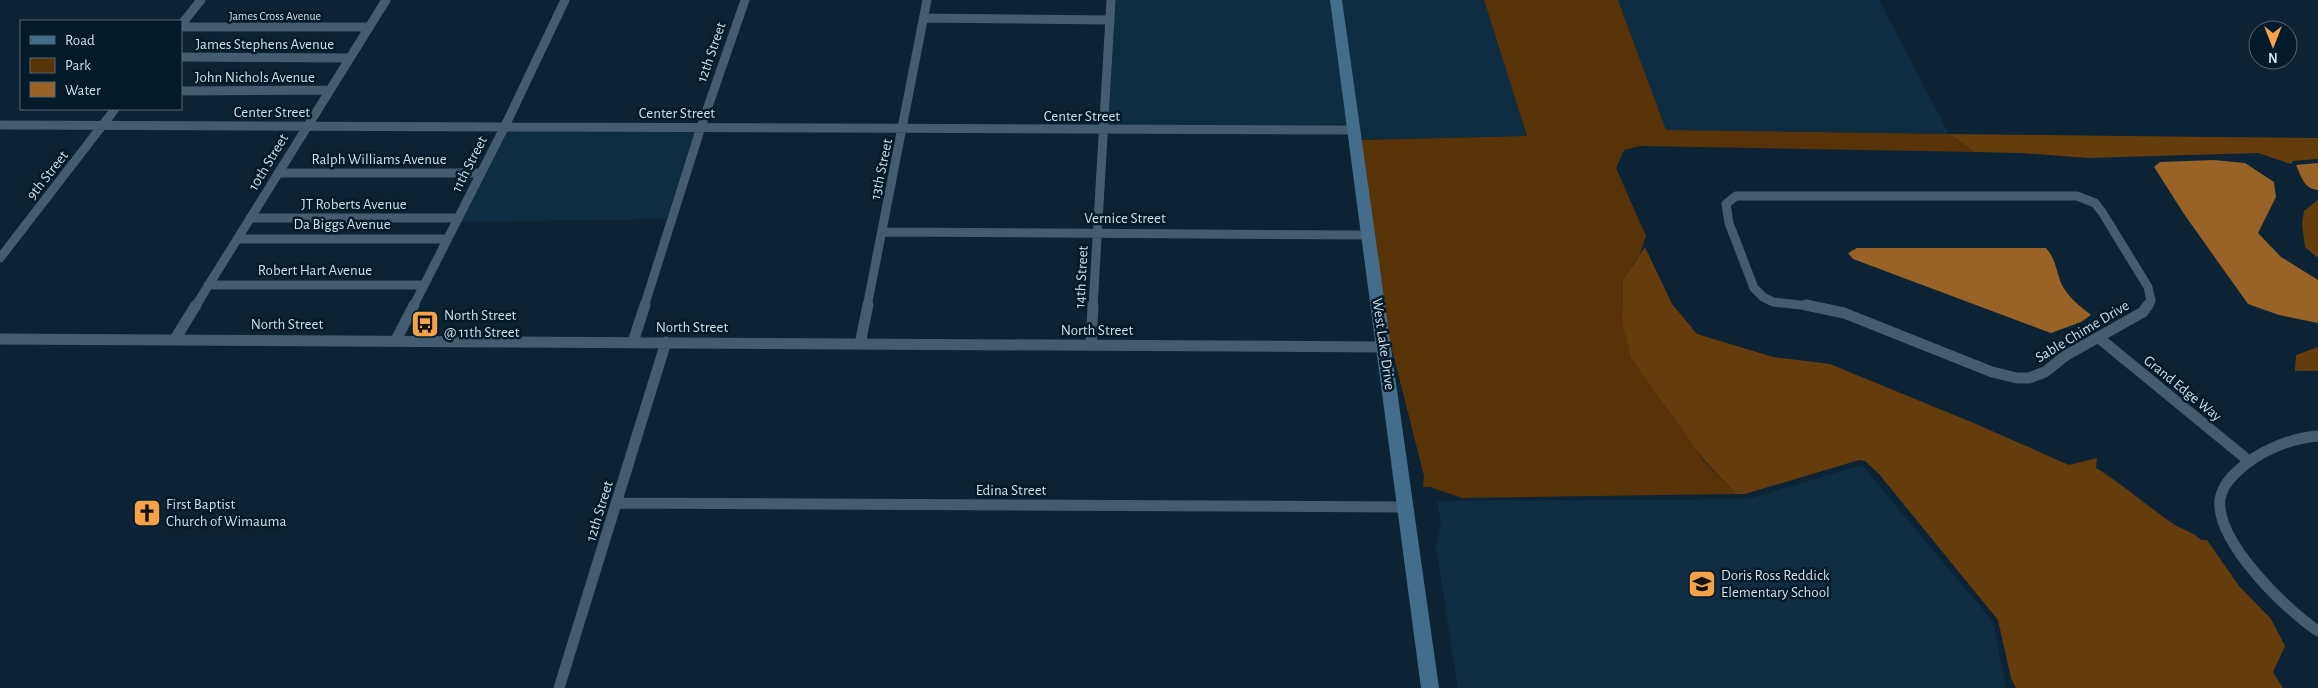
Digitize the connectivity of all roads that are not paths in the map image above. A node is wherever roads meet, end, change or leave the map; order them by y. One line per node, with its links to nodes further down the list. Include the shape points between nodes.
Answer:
1 (201, 0): 10 (street)
2 (386, 0): 12 (street, 10th Street)
3 (565, 0): 21 (street, 11th Street)
4 (745, 0): 22 (street, 12th Street)
5 (927, 0): 8 (street, 13th Street)
6 (1111, 0): 9 (street, 14th Street)
7 (1336, 0): 25 (street, West Lake Drive)
8 (924, 18): 9 (street); 23 (street, 13th Street)
9 (1110, 20): 24 (street, 14th Street)
10 (182, 25)
11 (182, 26): 12 (street, James Cross Avenue)
12 (369, 27): 14 (street, 10th Street)
13 (182, 58): 14 (street, James Stephens Avenue)
14 (349, 58): 15 (street, 10th Street)
15 (329, 90): 16 (street, John Nichols Avenue); 20 (street, 10th Street)
16 (182, 91)
17 (115, 110): 19 (street, 9th Street)
18 (0, 125): 19 (street, Center Street)
19 (103, 125): 20 (street, Center Street); 35 (street, 9th Street)
20 (306, 126): 21 (street, Center Street); 26 (street, 10th Street)
21 (504, 126): 22 (street, Center Street); 27 (street, 11th Street)
22 (701, 127): 23 (street, Center Street); 42 (street, 12th Street)
23 (903, 129): 24 (street, Center Street); 30 (street, 13th Street)
24 (1103, 130): 25 (street, Center Street); 31 (street, 14th Street)
25 (1354, 130): 32 (street, West Lake Drive)
26 (278, 173): 27 (street, Ralph Williams Avenue); 28 (street, 10th Street)
27 (480, 173): 29 (street, 11th Street)
28 (250, 218): 29 (street, JT Roberts Avenue); 33 (street, 10th Street)
29 (457, 218): 34 (street, 11th Street)
30 (882, 232): 31 (street, Vernice Street); 44 (street, 13th Street)
31 (1097, 233): 32 (street, Vernice Street); 45 (street, 14th Street)
32 (1368, 235): 46 (street, West Lake Drive)
33 (237, 239): 34 (street, Da Biggs Avenue); 37 (street, 10th Street)
34 (446, 239): 36 (street, 11th Street)
35 (0, 258)
36 (423, 285): 37 (street, Robert Hart Avenue); 41 (street, 11th Street)
37 (208, 286): 39 (street, 10th Street)
38 (2099, 338): 38 (street, Sable Chime Drive, via 2143,312 2151,301 2148,287 2102,212 2095,203 2077,196 1736,196 1726,204 1729,223 1754,288 1773,302 1829,309 1992,372 2017,378 2030,378 2045,372 2065,356); 48 (street, Grand Edge Way)
39 (174, 339): 40 (street, North Street); 41 (street, North Street)
40 (0, 340)
41 (396, 340): 42 (street, North Street)
42 (633, 342): 43 (street, North Street)
43 (666, 342): 44 (street, North Street); 49 (street, 12th Street)
44 (860, 344): 45 (street, North Street)
45 (1091, 345): 46 (street, North Street)
46 (1384, 347): 50 (street, West Lake Drive)
47 (2318, 436): 48 (street, via 2294,439)
48 (2249, 461): 51 (street, via 2223,489 2224,530 2254,574)
49 (617, 503): 50 (street, Edina Street); 52 (street, 12th Street)
50 (1405, 506): 53 (street, West Lake Drive)
51 (2318, 631)
52 (559, 688)
53 (1430, 688)

